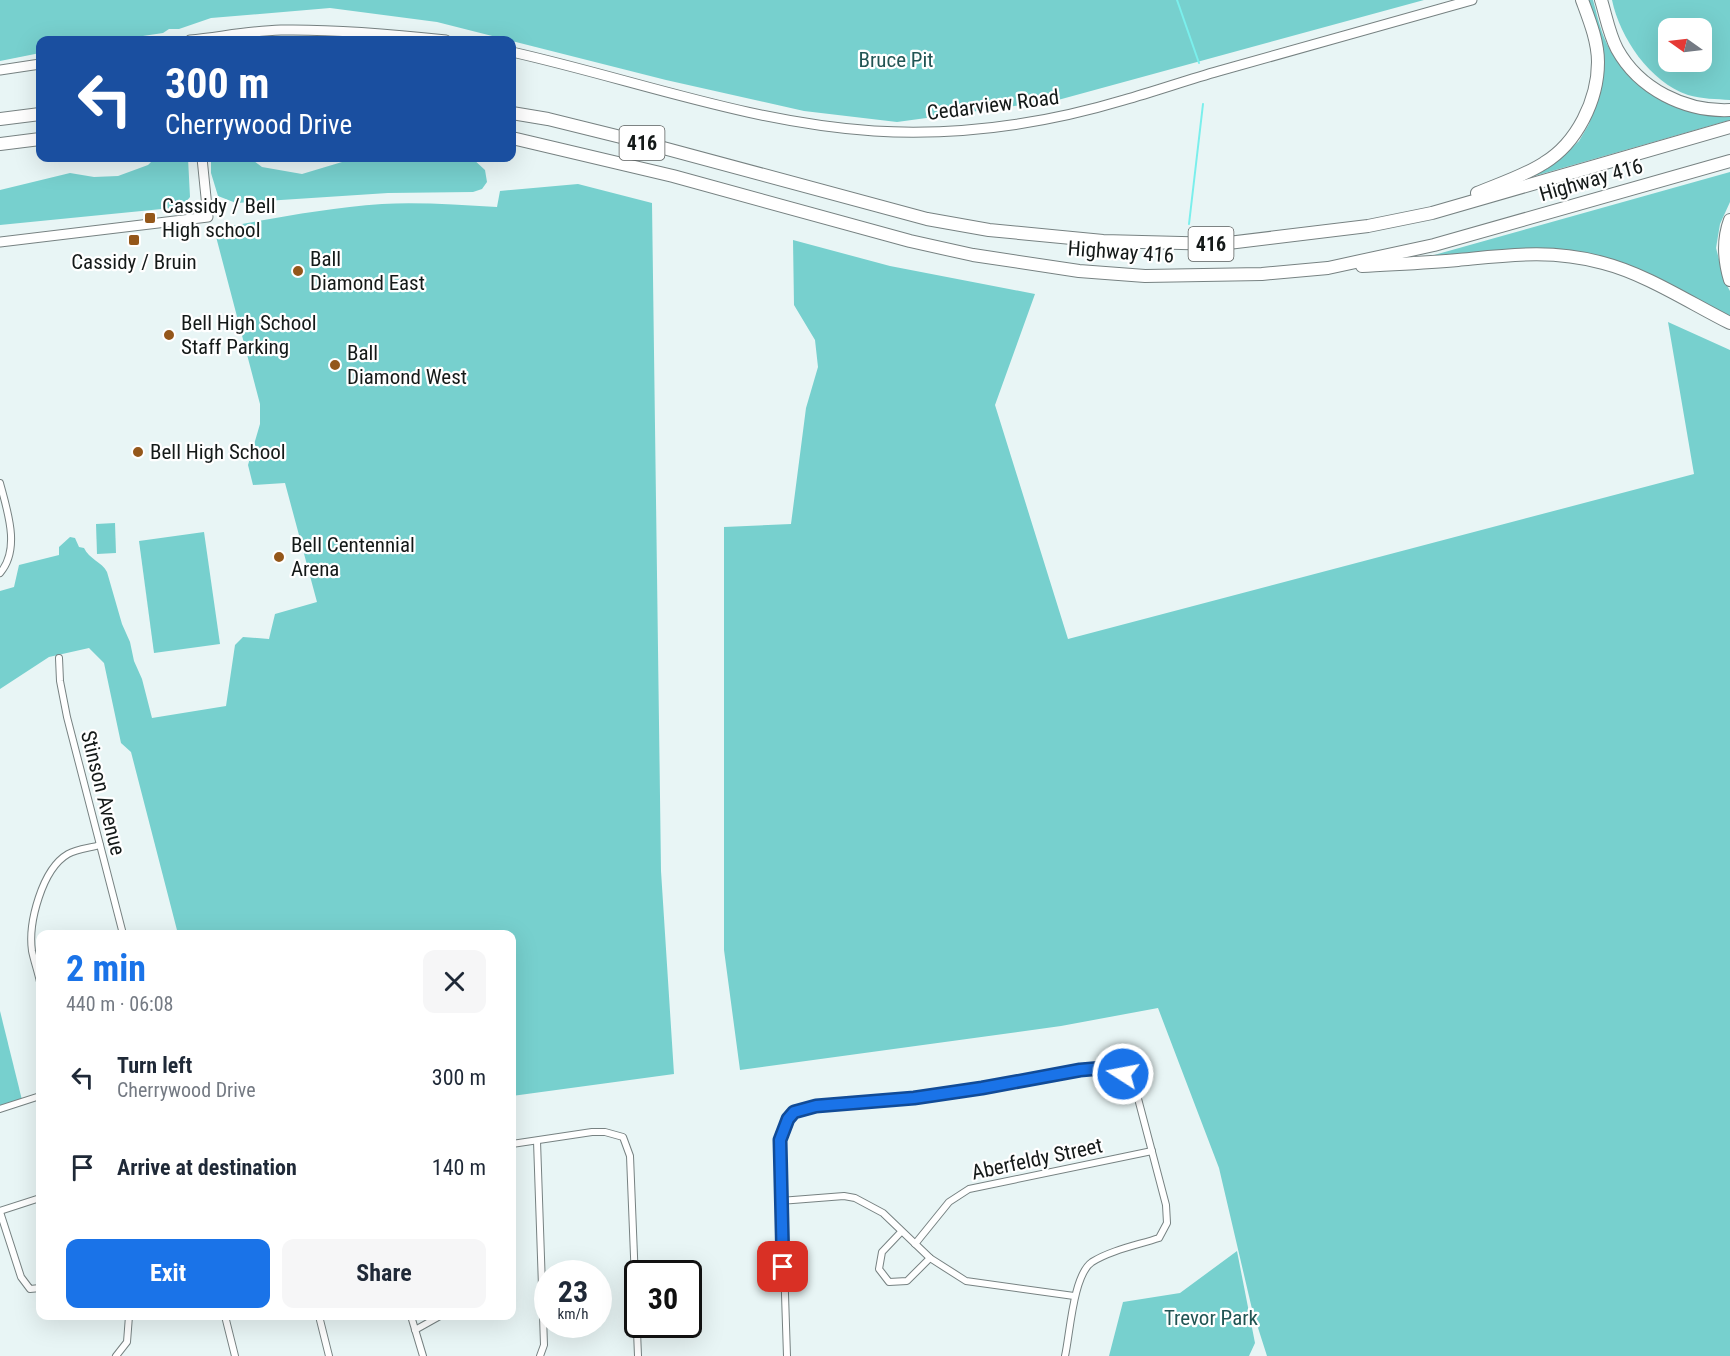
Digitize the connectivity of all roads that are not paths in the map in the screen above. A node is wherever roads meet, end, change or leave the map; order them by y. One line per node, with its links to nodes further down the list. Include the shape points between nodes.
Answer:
1 (1472, 0): 6 (main road, Cedarview Road, via 1122,101 1049,119 962,130 874,131 772,118)
2 (1582, 0): 19 (highway, via 1598,61 1589,107 1574,135 1544,164)
3 (1601, 0): 9 (highway, via 1617,49 1640,77 1665,96 1684,104)
4 (220, 36): 5 (main road, via 318,30)
5 (411, 36)
6 (516, 53)
7 (36, 65): 8 (main road)
8 (0, 70)
9 (1730, 110)
10 (36, 114): 12 (highway)
11 (516, 114): 19 (highway, Highway 416 / 416, via 641,142 927,219 989,230 1103,241 1220,244 1368,226)
12 (0, 119)
13 (1730, 127): 19 (highway, Highway 416 / 416)
14 (516, 139): 22 (highway, Highway 416 / 416, via 973,255 1078,271 1145,276 1262,274)
15 (36, 140): 16 (highway)
16 (0, 144)
17 (1730, 161): 22 (highway, Highway 416 / 416, via 1434,244)
18 (202, 162): 21 (main road, via 208,217)
19 (1432, 213)
20 (1730, 220): 23 (highway, via 1725,258)
21 (0, 242)
22 (1328, 268): 24 (highway, via 1528,253 1571,256 1631,273)
23 (1730, 280)
24 (1730, 323)
25 (0, 483): 26 (street, via 11,544)
26 (0, 573)
27 (59, 658): 28 (street, Stinson Avenue, via 67,717)
28 (100, 845): 29 (street, Stinson Avenue); 30 (street, via 69,854 48,875 31,921)
29 (122, 930)
30 (36, 966)
31 (36, 1097): 32 (street)
32 (0, 1109)
33 (537, 1141): 34 (street); 54 (street, via 544,1345); 55 (street, via 592,1132 623,1137 630,1156)
34 (516, 1144)
35 (1152, 1151): 37 (street, via 1131,1082 1112,1069 1080,1070 914,1098 816,1106 794,1112 780,1140); 40 (street, Aberfeldy Street, via 969,1189 950,1202); 43 (street, via 1166,1205 1164,1230 1159,1238 1091,1262)
36 (36, 1199): 38 (street)
37 (780, 1201): 39 (street, via 855,1198 883,1213); 56 (street)
38 (0, 1212): 42 (street, via 21,1277 30,1288)
39 (901, 1232): 40 (street); 41 (street, via 882,1252 879,1269 889,1282 907,1281)
40 (915, 1244): 41 (street)
41 (930, 1258): 43 (street, via 966,1281)
42 (36, 1288)
43 (1074, 1296): 57 (street)
44 (129, 1320): 50 (street, via 127,1342)
45 (226, 1320): 51 (street)
46 (320, 1320): 52 (street)
47 (412, 1320): 49 (street)
48 (433, 1320): 49 (street)
49 (415, 1330): 53 (street)
50 (116, 1356)
51 (235, 1356)
52 (329, 1356)
53 (423, 1356)
54 (540, 1356)
55 (638, 1356)
56 (787, 1356)
57 (1065, 1356)

